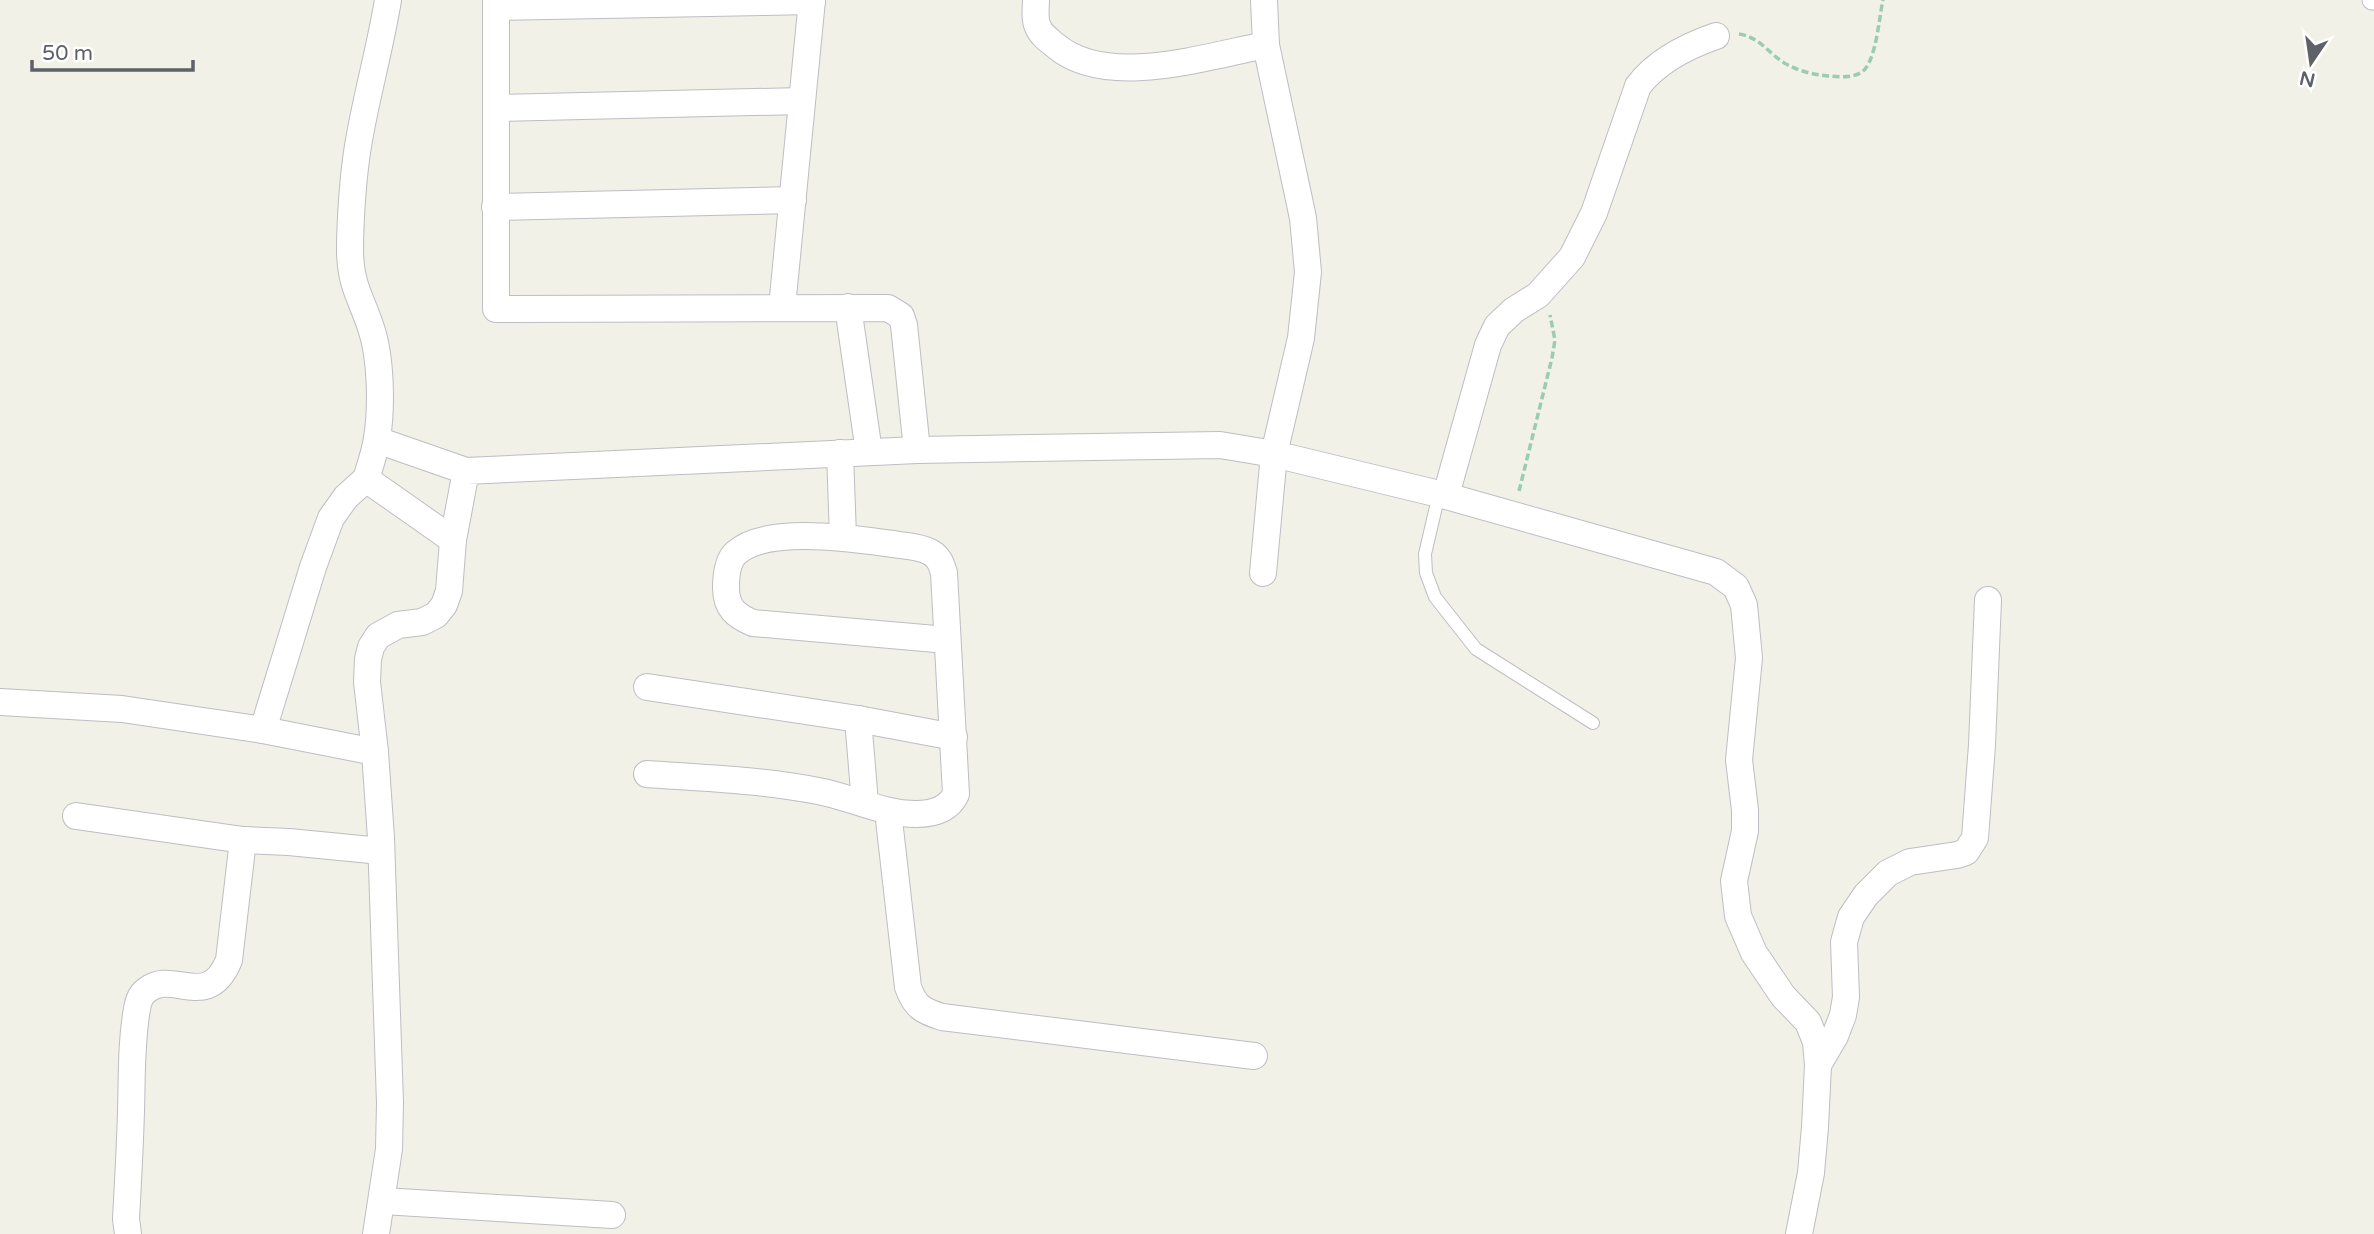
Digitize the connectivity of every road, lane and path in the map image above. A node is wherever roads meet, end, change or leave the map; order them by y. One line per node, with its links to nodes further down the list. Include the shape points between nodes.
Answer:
1 (387, 0): 16 (street, via 357,148 350,247 351,274 377,355)
2 (1036, 0): 8 (street, via 1042,34 1063,52 1088,64 1144,67)
3 (1264, 0): 8 (street)
4 (1883, 0): 7 (path, via 1868,66 1860,74 1843,78 1814,75 1788,65 1744,35)
5 (812, 1): 6 (street); 9 (street)
6 (496, 4): 10 (street)
7 (1716, 36): 13 (street, via 1669,58 1638,86 1594,214 1572,257)
8 (1266, 45): 20 (street, via 1303,218 1308,272 1301,338)
9 (802, 102): 10 (street); 11 (street)
10 (496, 108): 12 (street)
11 (793, 201): 12 (street); 14 (street)
12 (495, 207): 14 (street, via 495,309)
13 (1538, 295): 23 (street, via 1497,326); 24 (path, via 1549,313 1555,340)
14 (782, 307): 15 (street)
15 (848, 307): 17 (street, via 888,309 901,316); 18 (street)
16 (377, 440): 21 (street); 22 (street)
17 (917, 450): 18 (street); 20 (street, via 1220,445)
18 (869, 452): 19 (street)
19 (840, 453): 21 (street); 25 (street)
20 (1274, 454): 23 (street); 27 (street)
21 (466, 471): 26 (street)
22 (366, 479): 26 (street); 34 (street, via 331,518)
23 (1443, 495): 24 (street); 33 (lane, via 1425,554 1435,597 1476,649)
24 (1513, 514): 43 (street, via 1716,572 1736,587 1744,605 1749,658 1739,760 1745,831 1734,881 1738,916 1754,953 1783,996 1808,1022)
25 (843, 537): 29 (street, via 927,550 939,559 944,573); 29 (street, via 798,537 749,545 734,554 726,573 728,606 753,623)
26 (453, 540): 36 (street, via 444,605 422,622 398,625 378,636 370,647 367,682)
27 (1263, 572)
28 (1988, 600): 43 (street, via 1975,838 1966,852 1910,862 1888,873 1866,895 1851,917 1844,942 1843,1015)
29 (947, 640): 35 (street)
30 (647, 687): 32 (street)
31 (0, 702): 34 (street, via 122,709)
32 (858, 719): 35 (street); 38 (street)
33 (1593, 723)
34 (263, 730): 36 (street)
35 (954, 737): 38 (street, via 956,794 951,804 918,814)
36 (375, 752): 41 (street)
37 (648, 774): 38 (street, via 766,782)
38 (877, 807): 42 (street, via 908,987 916,1006 942,1017)
39 (76, 816): 40 (street)
40 (243, 840): 41 (street); 46 (street, via 224,973 202,987 160,985 147,989 137,1008)
41 (381, 851): 44 (street, via 390,1103)
42 (1254, 1056)
43 (1818, 1065): 48 (street, via 1811,1173)
44 (383, 1200): 45 (street); 47 (street)
45 (612, 1215)
46 (128, 1234)
47 (376, 1234)
48 (1799, 1234)

